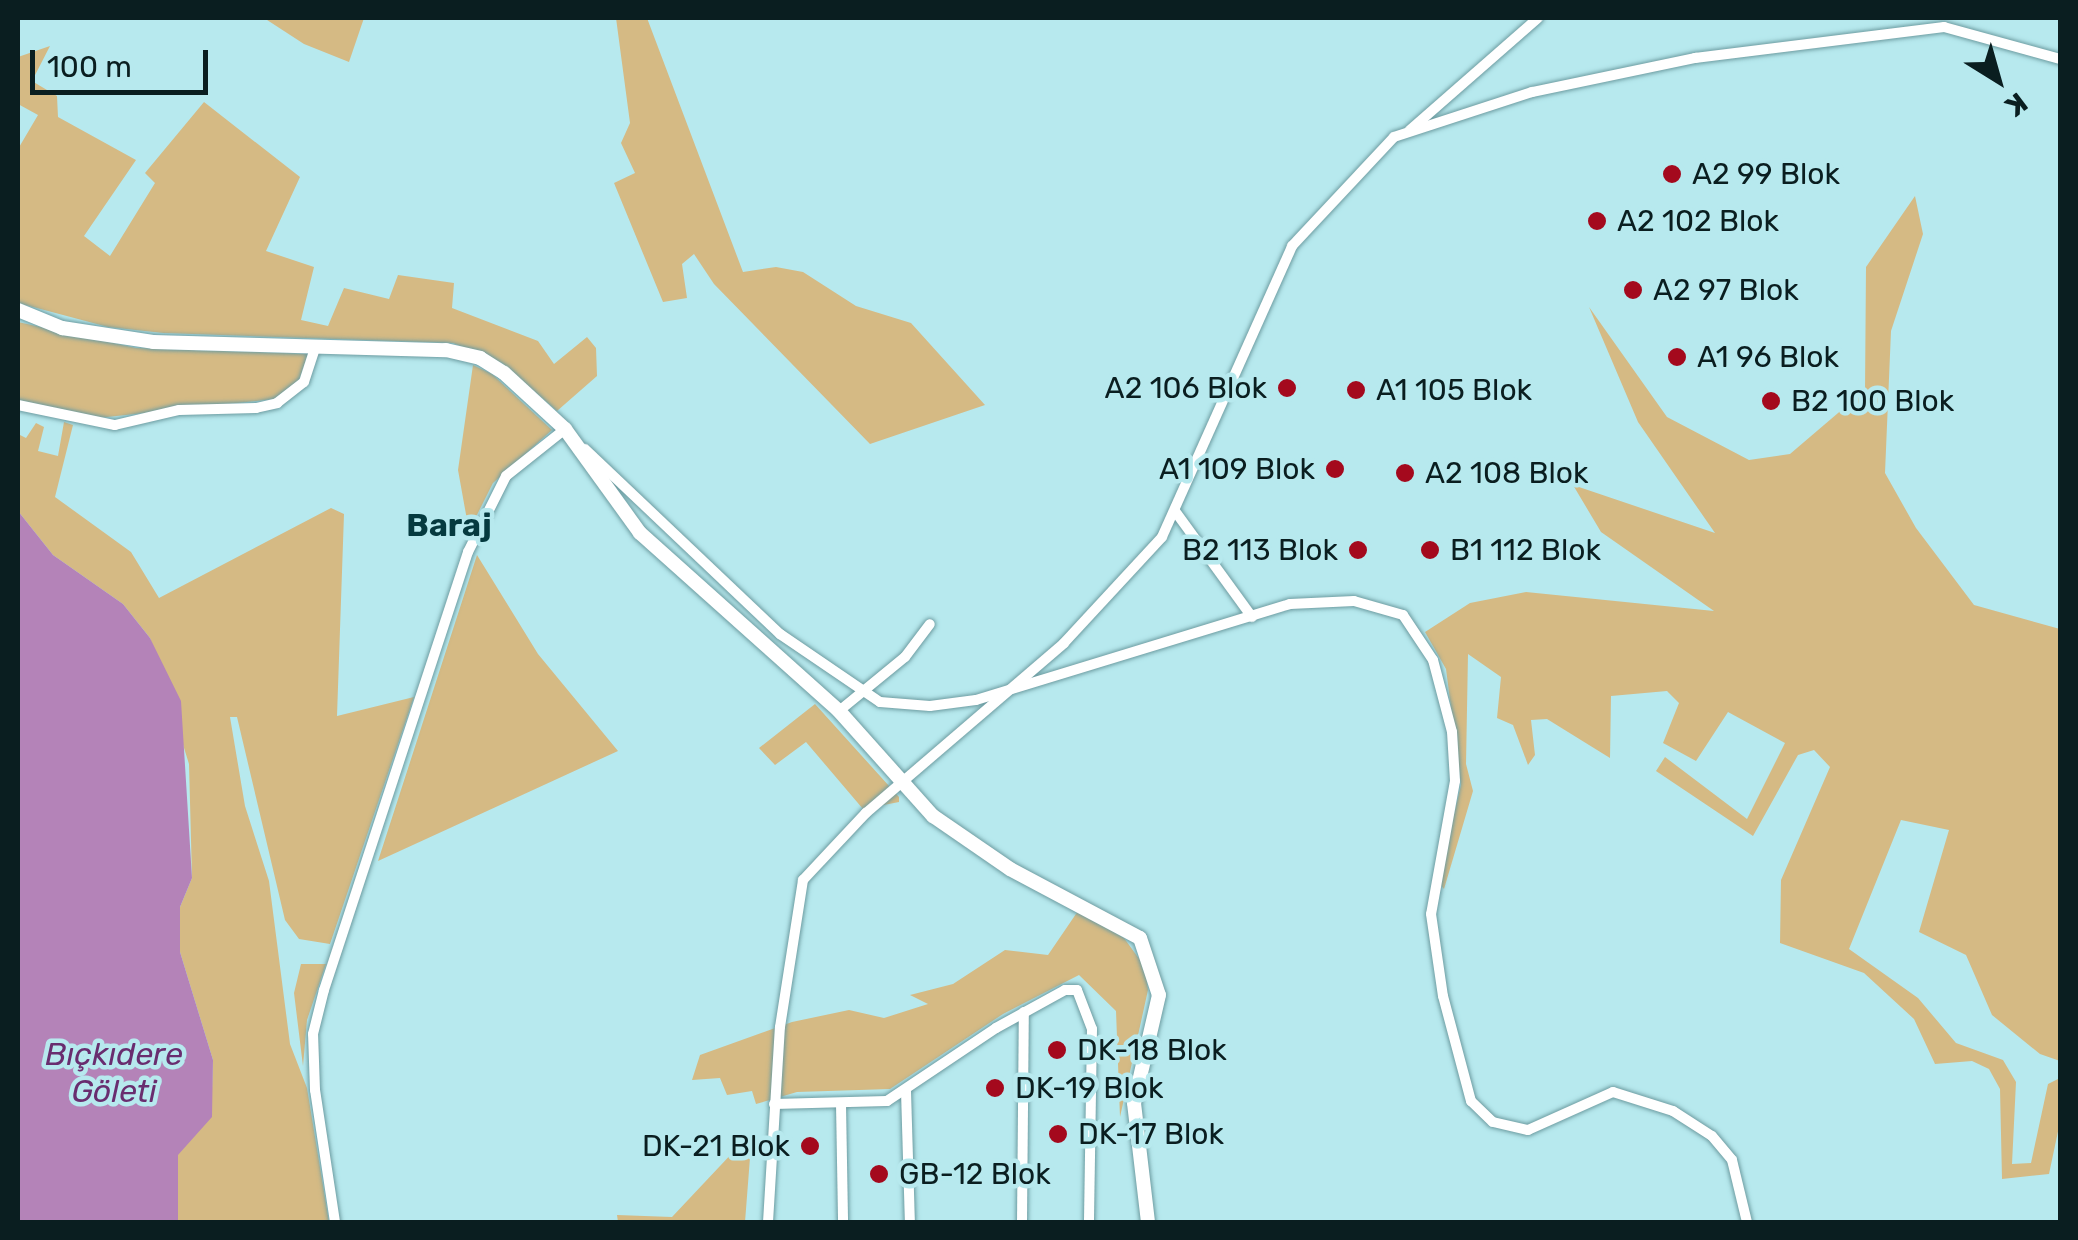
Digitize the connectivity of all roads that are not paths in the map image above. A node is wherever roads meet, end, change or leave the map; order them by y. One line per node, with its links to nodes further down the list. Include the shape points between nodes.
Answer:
1 (1538, 18): 3 (street)
2 (2060, 59): 3 (street, via 1944,27 1695,58 1532,92)
3 (1405, 134): 8 (street, via 1292,246)
4 (18, 310): 5 (street, via 62,328 154,342)
5 (316, 346): 6 (street, via 304,382 277,403 256,408 180,410 114,425); 7 (street, via 446,350 480,358)
6 (18, 405)
7 (564, 429): 11 (street, via 741,600); 13 (street, via 640,533); 19 (street, via 506,476 468,552 318,1013 315,1090)
8 (1175, 511): 9 (street); 12 (street, via 1118,592)
9 (1252, 617): 12 (street, via 1168,637); 26 (street, via 1320,600 1384,606 1403,615 1434,660 1455,762 1432,884 1434,950 1465,1085 1481,1115 1528,1130 1613,1092 1649,1101 1695,1123 1723,1146)
10 (930, 624): 11 (street, via 905,657)
11 (858, 692): 12 (street, via 880,702 930,706); 13 (street)
12 (1004, 694): 14 (street)
13 (839, 712): 14 (street)
14 (900, 786): 17 (street, via 803,880); 25 (street, via 988,856 1107,915 1147,949 1159,995 1139,1071 1133,1131)
15 (1024, 1012): 16 (street); 23 (street); 24 (street, via 1078,990 1092,1029)
16 (906, 1091): 18 (street, via 888,1101); 22 (street)
17 (774, 1104): 18 (street); 20 (street)
18 (842, 1104): 21 (street)
19 (335, 1222)
20 (768, 1222)
21 (843, 1222)
22 (910, 1222)
23 (1022, 1222)
24 (1089, 1222)
25 (1148, 1222)
26 (1747, 1222)

